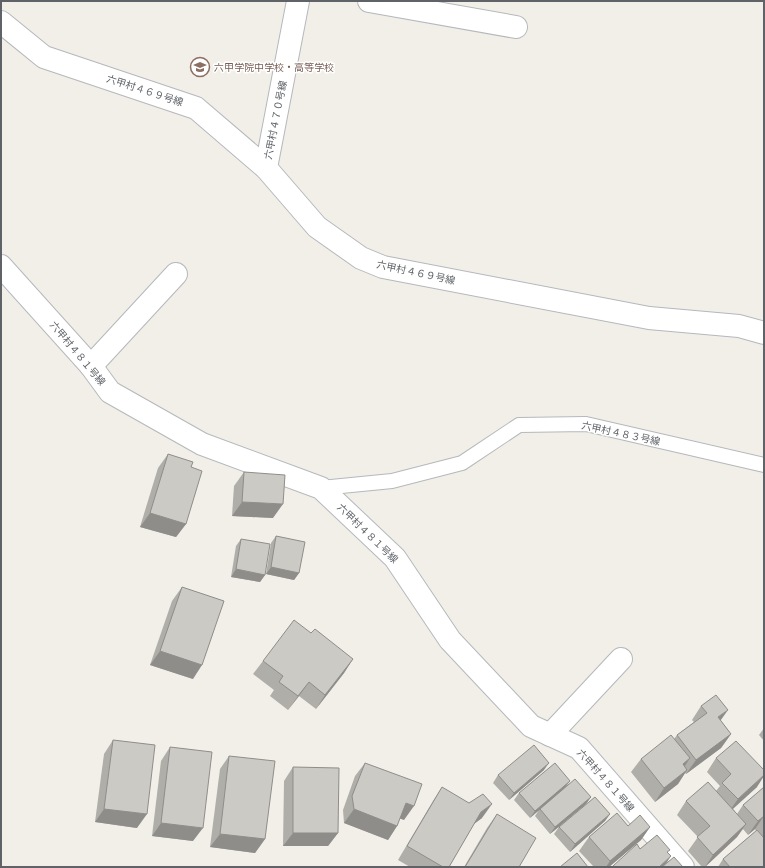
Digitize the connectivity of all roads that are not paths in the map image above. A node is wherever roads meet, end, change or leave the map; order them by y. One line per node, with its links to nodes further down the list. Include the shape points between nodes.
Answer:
1 (298, 1): 5 (street, 六甲村４７０号線)
2 (369, 1): 4 (street)
3 (1, 22): 5 (street, 六甲村４６９号線, via 44,57 196,108)
4 (516, 27)
5 (266, 168): 8 (street, 六甲村４６９号線, via 317,227 361,258 383,267 649,318 739,326)
6 (1, 266): 9 (street, 六甲村４８１号線)
7 (176, 274): 9 (street)
8 (764, 333)
9 (90, 366): 11 (street, 六甲村４８１号線, via 110,392 202,444)
10 (764, 465): 11 (lane, 六甲村４８３号線, via 586,424 519,425 462,463 392,481)
11 (321, 488): 13 (street, 六甲村４８１号線, via 395,558 450,640 531,726)
12 (620, 659): 13 (street)
13 (550, 735): 14 (street, 六甲村４８１号線, via 578,748)
14 (683, 867)

